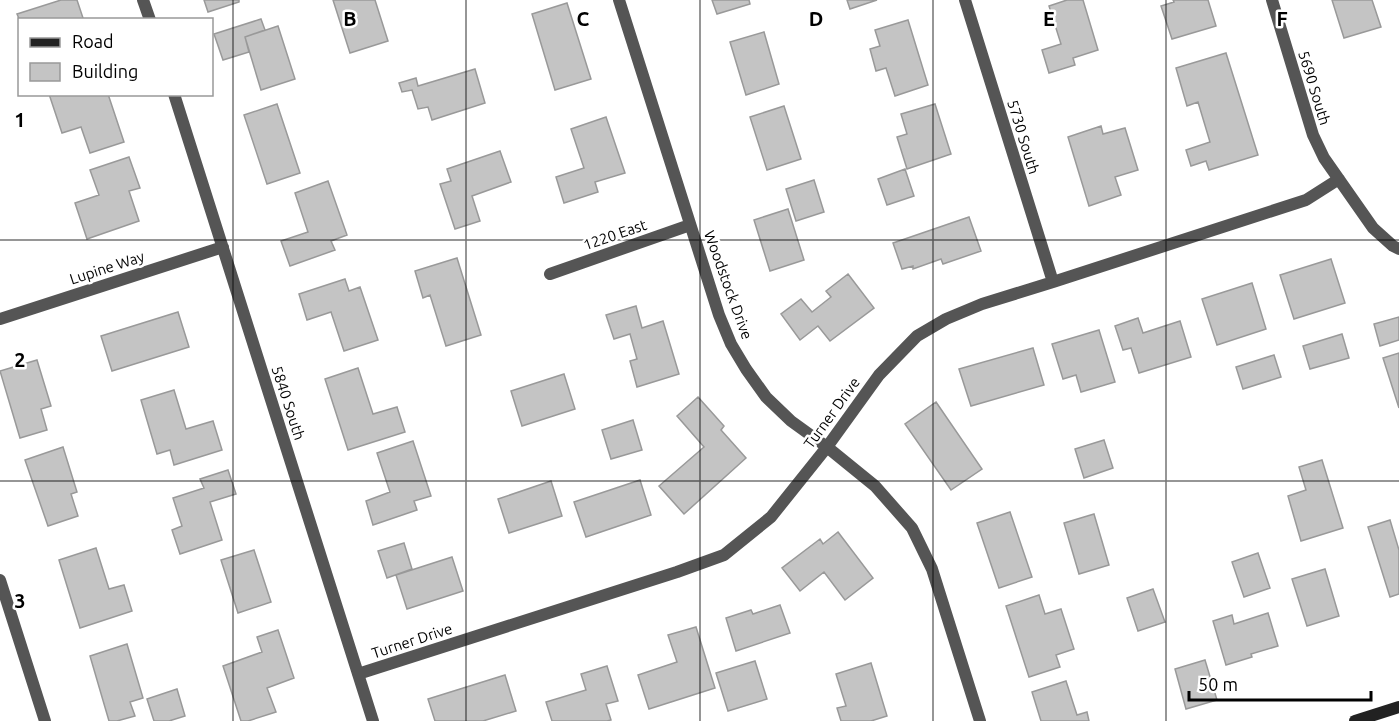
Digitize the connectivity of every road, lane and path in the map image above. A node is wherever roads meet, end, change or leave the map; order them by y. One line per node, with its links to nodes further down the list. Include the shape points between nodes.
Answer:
1 (143, 0): 5 (street)
2 (620, 0): 8 (street, Woodstock Drive)
3 (965, 0): 12 (street, 5730 South)
4 (1272, 0): 7 (street, 5690 South, via 1313,135)
5 (149, 18)
6 (175, 96): 9 (street, 5840 South)
7 (1339, 179): 10 (street, 5690 South, via 1373,228); 12 (street, Turner Drive, via 1306,200)
8 (690, 225): 11 (street, 1220 East); 14 (street, Woodstock Drive, via 719,315 746,369 766,397)
9 (223, 247): 13 (street, Lupine Way); 16 (street, 5840 South)
10 (1399, 249)
11 (550, 274)
12 (1053, 282): 14 (street, Turner Drive, via 982,304 917,336 879,375)
13 (0, 319)
14 (827, 447): 16 (street, Turner Drive, via 771,517 724,555); 20 (street, Woodstock Drive, via 875,486 912,528 932,569)
15 (0, 580): 18 (street)
16 (358, 674): 19 (street, 5840 South)
17 (1399, 707): 21 (main road)
18 (45, 721)
19 (373, 721)
20 (980, 721)
21 (1355, 721)

